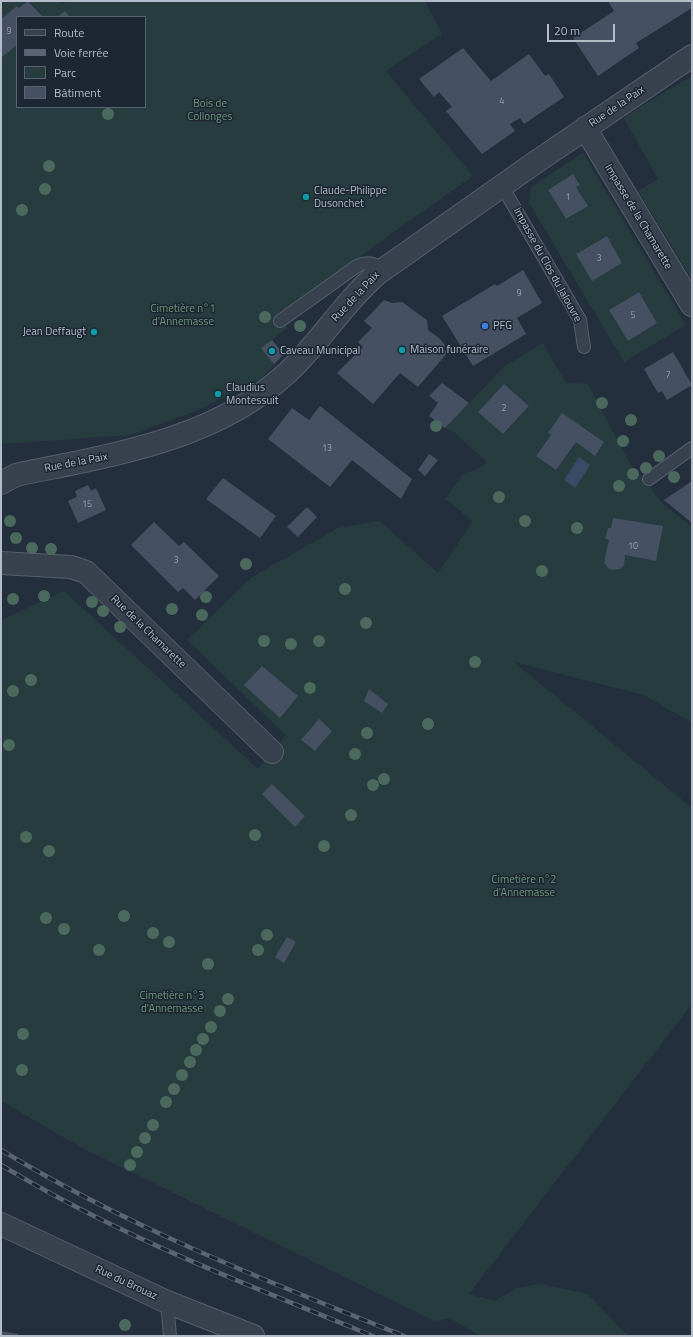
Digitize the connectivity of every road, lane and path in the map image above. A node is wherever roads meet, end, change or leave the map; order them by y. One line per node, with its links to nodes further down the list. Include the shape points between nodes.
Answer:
1 (692, 56): 2 (street, Rue de la Paix)
2 (585, 128): 3 (street, Rue de la Paix); 5 (street, Impasse de la Chamarette)
3 (502, 186): 4 (street, Rue de la Paix); 7 (lane, Impasse du Clos du Jalouvre, via 580,320)
4 (383, 269): 6 (lane, via 372,263 357,266); 10 (street, Rue de la Paix, via 357,293 288,373 249,404 213,422 146,447 16,475)
5 (692, 305)
6 (280, 321)
7 (584, 347)
8 (692, 448): 9 (lane)
9 (649, 479)
10 (1, 483)
11 (1, 563): 12 (street, Rue de la Chamarette, via 71,567 86,572)
12 (272, 752)
13 (1, 1224): 14 (street, Rue du Brouaz)
14 (167, 1302): 15 (lane); 16 (street, Rue du Brouaz)
15 (170, 1336)
16 (253, 1336)

